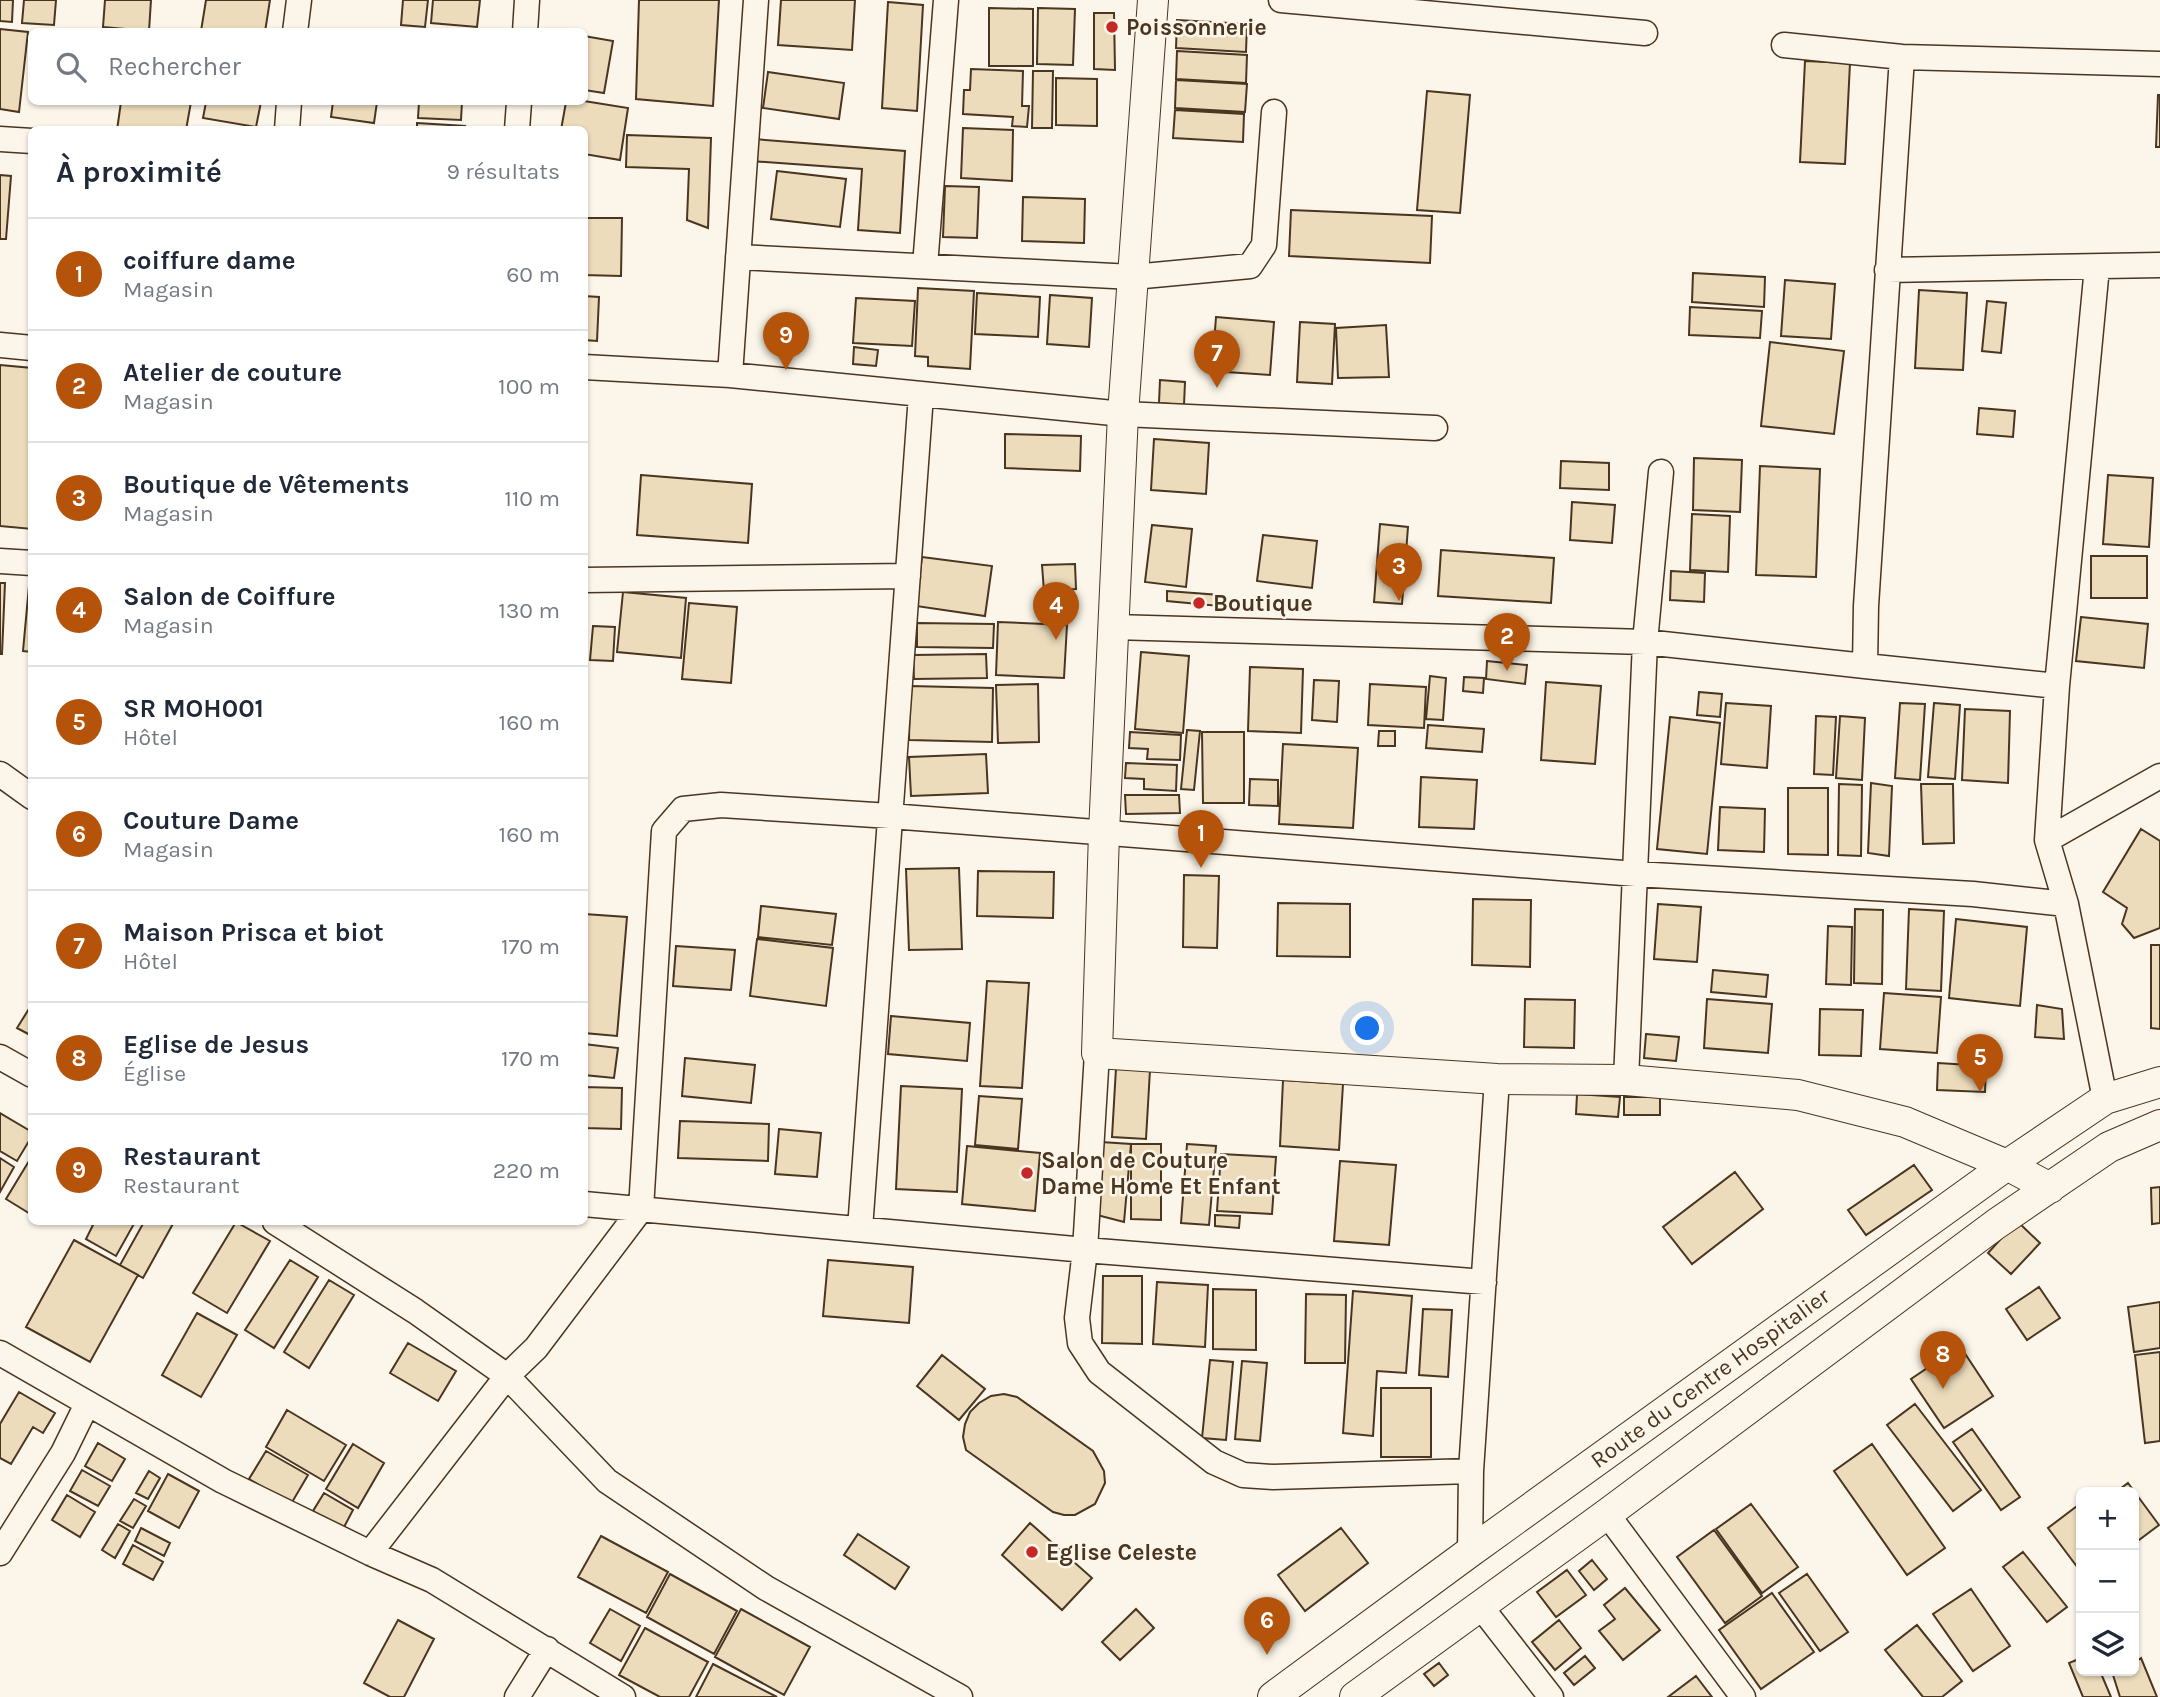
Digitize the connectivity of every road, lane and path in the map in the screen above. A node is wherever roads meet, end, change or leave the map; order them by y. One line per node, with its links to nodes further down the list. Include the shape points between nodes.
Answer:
1 (299, 0): 7 (street)
2 (527, 0): 8 (street)
3 (756, 0): 20 (street)
4 (946, 0): 22 (street)
5 (1153, 0): 25 (street)
6 (1281, 0): 9 (street)
7 (296, 28)
8 (524, 28)
9 (1645, 33)
10 (1784, 45): 11 (street)
11 (1902, 57): 12 (street); 24 (street)
12 (2160, 64)
13 (289, 105): 16 (street)
14 (519, 105): 17 (street)
15 (1273, 112): 25 (street, via 1264,245 1250,266)
16 (287, 126)
17 (517, 126)
18 (0, 139): 19 (street)
19 (28, 141)
20 (738, 257): 22 (street); 29 (street)
21 (2160, 265): 23 (street)
22 (925, 266): 25 (street)
23 (2097, 267): 24 (street); 41 (street)
24 (1887, 270): 40 (street)
25 (1133, 277): 31 (street)
26 (0, 345): 27 (street)
27 (28, 348)
28 (588, 367): 29 (street)
29 (730, 375): 30 (street)
30 (921, 395): 31 (street); 36 (street)
31 (1123, 414): 32 (street); 38 (street)
32 (1435, 428)
33 (1661, 471): 39 (street)
34 (0, 561): 35 (street)
35 (28, 563)
36 (908, 576): 37 (street); 45 (street)
37 (588, 580)
38 (1113, 627): 39 (street); 46 (street)
39 (1645, 642): 40 (street); 48 (street)
40 (1865, 666): 41 (street)
41 (2057, 685): 47 (street)
42 (0, 774): 44 (street)
43 (2160, 776): 47 (street)
44 (28, 793)
45 (890, 816): 46 (street); 61 (street, via 721,805 683,808 664,831); 63 (street)
46 (1104, 833): 48 (street); 50 (street)
47 (2047, 840): 49 (street)
48 (1636, 874): 49 (street, via 1973,894); 54 (street)
49 (2066, 904): 56 (street)
50 (1097, 1053): 53 (street); 64 (street)
51 (0, 1056): 52 (street)
52 (28, 1073)
53 (1497, 1079): 54 (street); 65 (street)
54 (1626, 1080): 58 (street, via 1798,1095 1905,1122)
55 (2160, 1082): 56 (street, Route du Centre Hospitalier)
56 (2105, 1099): 58 (street, Route du Centre Hospitalier)
57 (2160, 1125): 59 (street, Route du Centre Hospitalier, via 2109,1147)
58 (2007, 1165): 59 (street); 71 (street, Route du Centre Hospitalier)
59 (2050, 1188): 70 (street, Route du Centre Hospitalier)
60 (588, 1204): 61 (street)
61 (640, 1209): 63 (street); 67 (street, via 536,1348)
62 (280, 1225): 67 (street)
63 (860, 1229): 64 (street)
64 (1085, 1250): 65 (street); 69 (street, via 1077,1318 1080,1343 1099,1372 1214,1462 1243,1475 1273,1477)
65 (1484, 1282): 69 (street)
66 (0, 1353): 68 (street)
67 (507, 1376): 73 (street); 78 (street, via 607,1481 766,1588)
68 (87, 1404): 72 (street, via 63,1453); 73 (street, via 223,1481)
69 (1471, 1471): 71 (street)
70 (1607, 1514): 74 (street, Route du Centre Hospitalier); 82 (street)
71 (1470, 1552): 79 (street, Route du Centre Hospitalier)
72 (0, 1553)
73 (370, 1553): 75 (street, via 432,1580)
74 (1481, 1607): 80 (street, Route du Centre Hospitalier); 81 (street)
75 (547, 1649): 76 (street); 77 (street)
76 (517, 1697)
77 (623, 1697)
78 (960, 1697)
79 (1273, 1697)
80 (1355, 1697)
81 (1551, 1697)
82 (1743, 1697)

